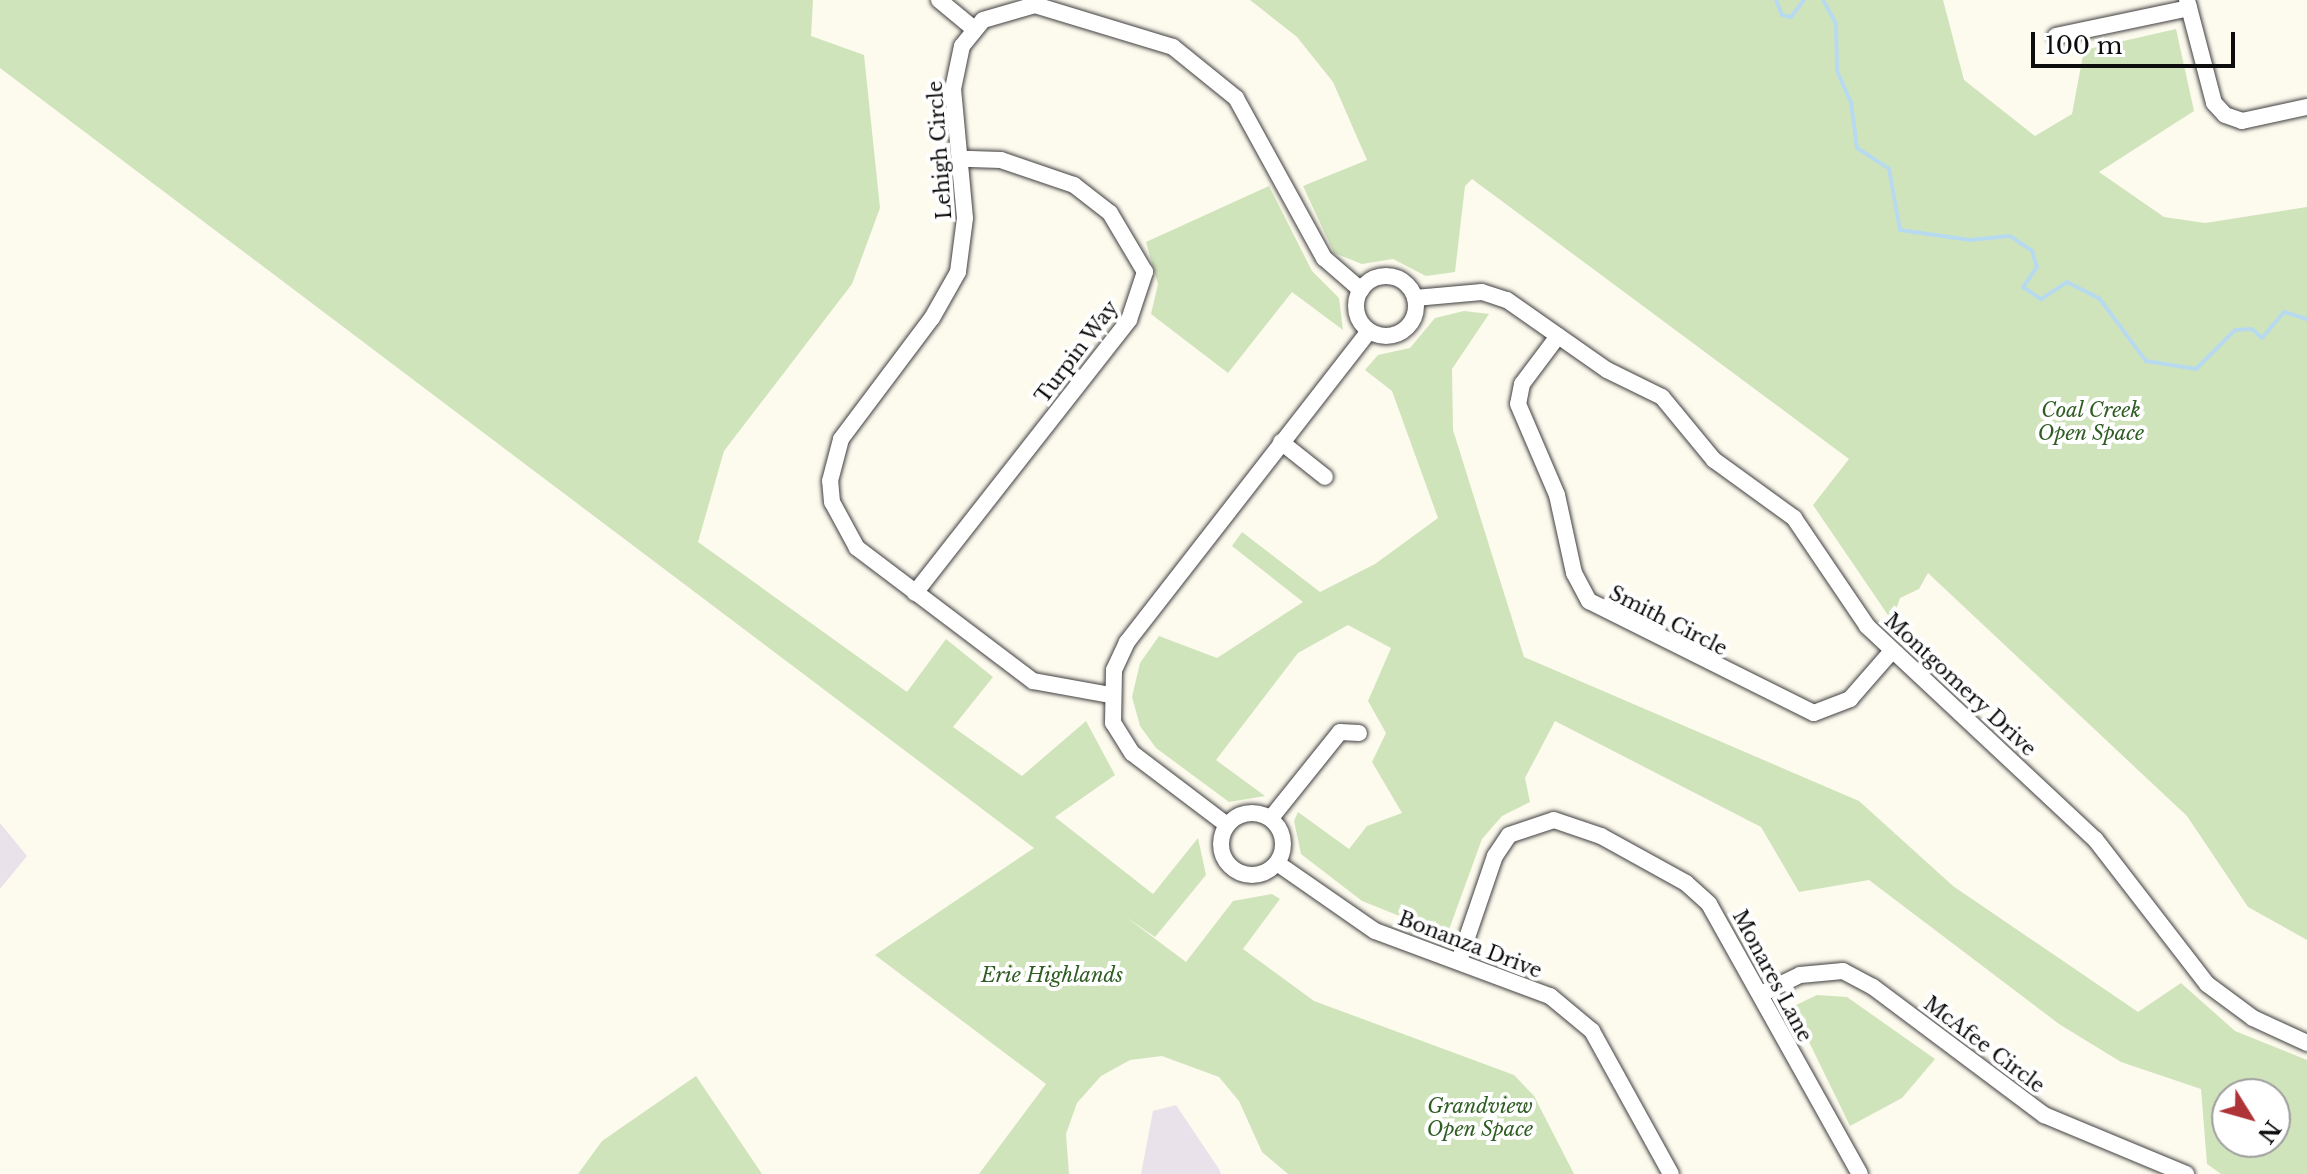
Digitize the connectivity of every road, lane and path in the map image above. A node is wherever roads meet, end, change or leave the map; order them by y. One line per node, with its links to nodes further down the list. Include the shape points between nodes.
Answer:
1 (939, 0): 3 (street)
2 (2188, 4): 4 (street); 5 (street, via 2214,103 2225,115 2242,121)
3 (974, 29): 6 (street, Lehigh Circle, via 955,63 953,89); 7 (street, via 1011,9 1055,7 1173,47 1236,98 1324,258)
4 (2056, 36)
5 (2307, 107)
6 (963, 159): 13 (street, Lehigh Circle, via 965,218 958,272 932,318 841,439 830,481 841,527 857,548); 13 (street, Turpin Way, via 1001,160 1074,185 1110,213 1145,272 1129,320)
7 (1361, 290): 8 (street, via 1377,278 1396,278); 9 (street, via 1358,316)
8 (1415, 298): 9 (street, via 1408,327 1389,336); 10 (street, Montgomery Drive, via 1482,292 1507,300)
9 (1369, 331): 11 (street)
10 (1558, 336): 14 (street, Montgomery Drive, via 1662,397 1714,460 1794,518 1867,626); 14 (street, Smith Circle, via 1522,384 1518,404 1560,503 1574,573 1589,601 1814,713 1850,699)
11 (1279, 446): 12 (street); 15 (street, via 1127,642)
12 (1325, 477)
13 (915, 593): 15 (street, Lehigh Circle, via 1033,681)
14 (1892, 651): 22 (street, Montgomery Drive, via 2095,839 2207,984 2253,1018)
15 (1110, 695): 18 (street, via 1113,723 1132,753)
16 (1359, 733): 17 (street, via 1340,732)
17 (1271, 818): 18 (street, via 1253,812); 19 (street, via 1283,840)
18 (1227, 825): 19 (street, via 1221,847 1232,867 1260,874)
19 (1277, 863): 20 (street, Bonanza Drive, via 1346,916)
20 (1459, 961): 21 (street, Monares Lane, via 1495,856 1520,827 1554,820 1601,836 1686,883 1723,923); 23 (street, Bonanza Drive, via 1550,996 1592,1031)
21 (1761, 994): 24 (street, Monares Lane, via 1832,1134); 25 (street, McAfee Circle, via 1800,975 1843,971 1873,987 2044,1115)
22 (2307, 1043)
23 (1671, 1174)
24 (1860, 1174)
25 (2186, 1174)

